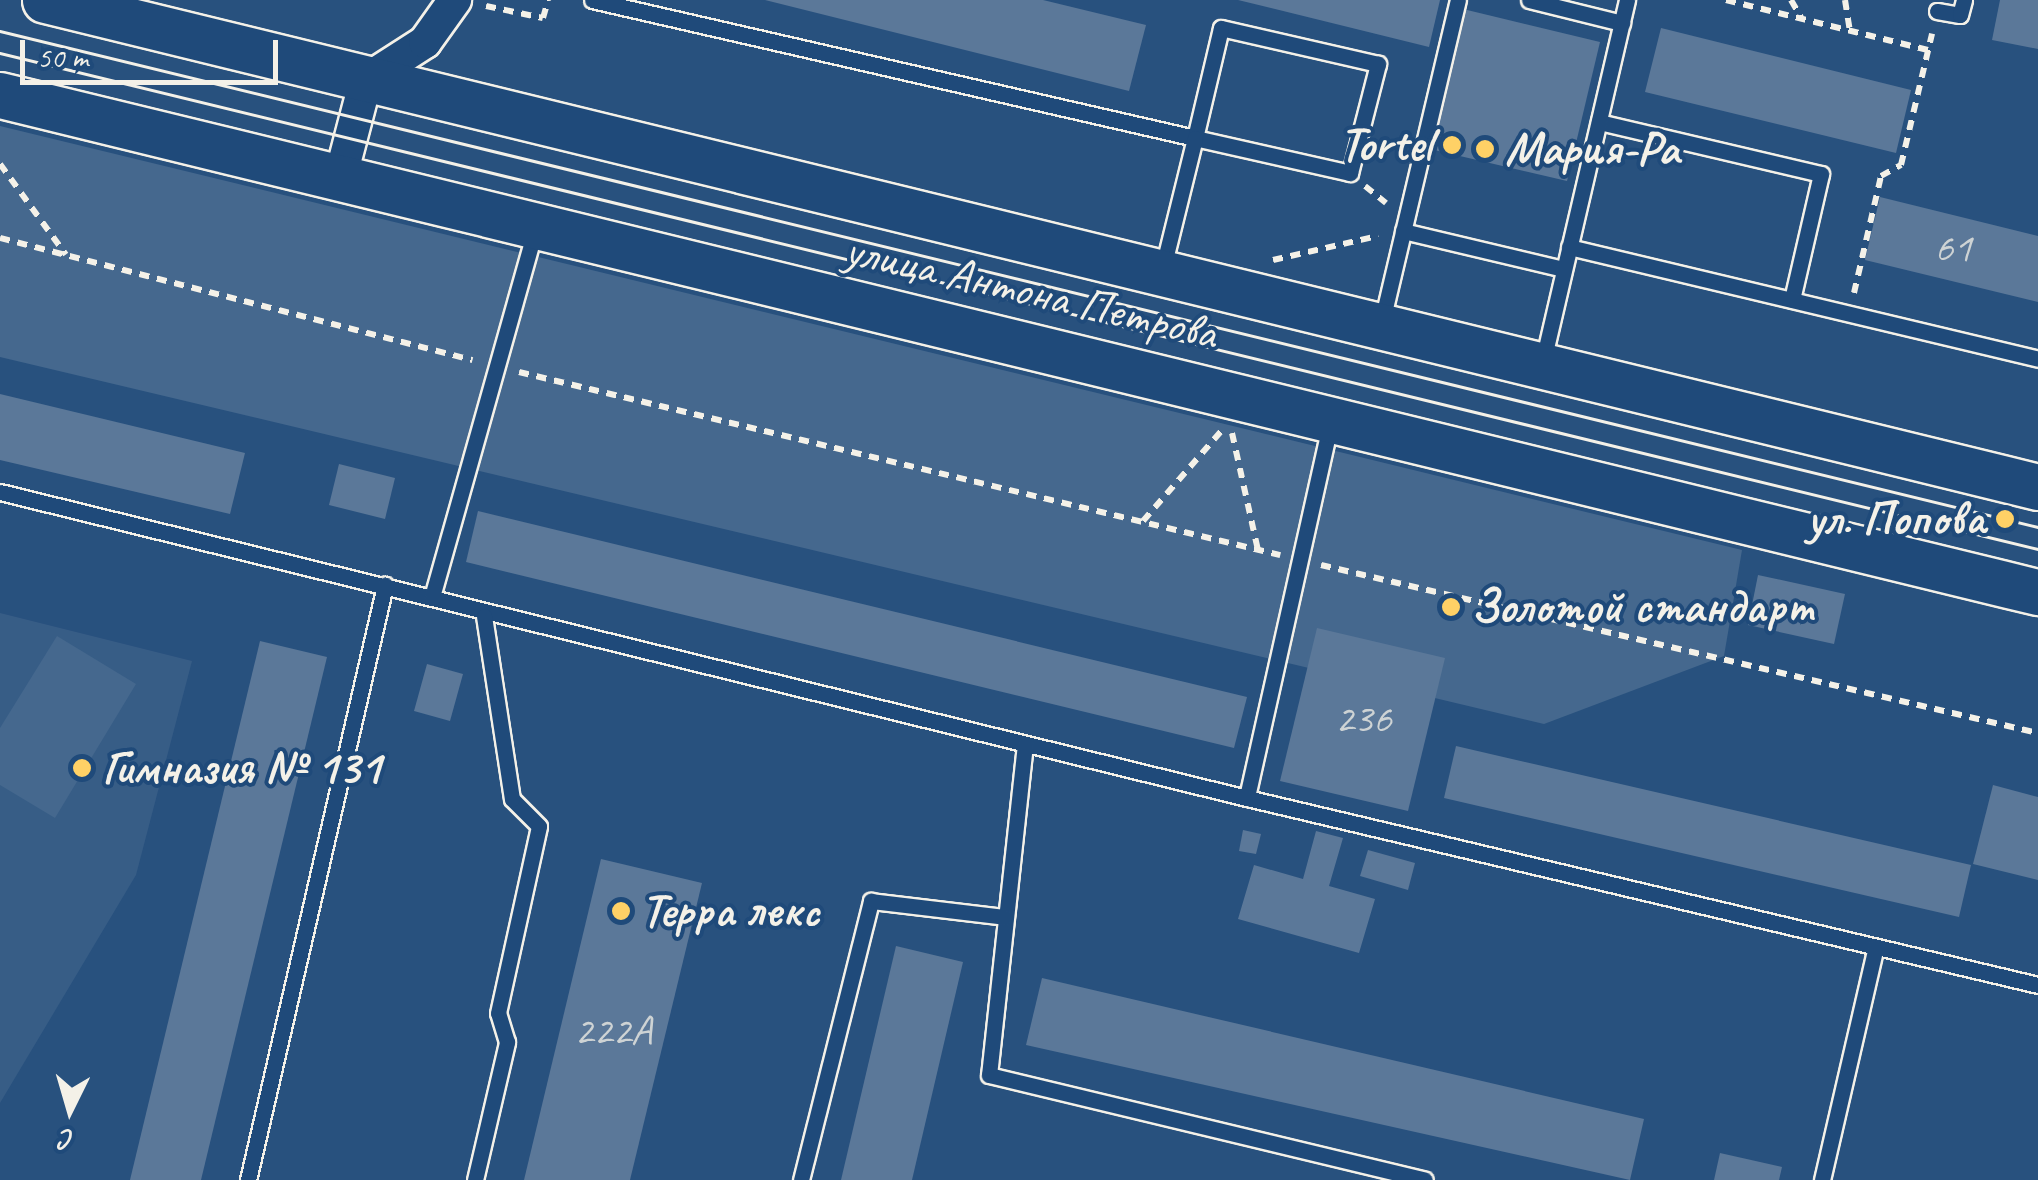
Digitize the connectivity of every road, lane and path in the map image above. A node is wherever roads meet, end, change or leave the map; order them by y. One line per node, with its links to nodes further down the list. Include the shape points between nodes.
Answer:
1 (45, 0): 17 (main road, улица Антона Петрова)
2 (548, 0): 11 (path, via 544,18)
3 (592, 0): 20 (lane)
4 (1458, 0): 25 (lane)
5 (1529, 0): 14 (lane)
6 (1627, 0): 14 (lane)
7 (1726, 0): 13 (path)
8 (1790, 0): 13 (path)
9 (1845, 0): 15 (path)
10 (1964, 0): 12 (lane, via 1960,14)
11 (470, 3): 17 (street)
12 (1937, 12): 16 (path)
13 (1802, 18): 15 (path)
14 (1622, 23): 19 (lane)
15 (1850, 31): 16 (path)
16 (1928, 50): 33 (path, via 1900,165 1881,176)
17 (366, 80): 23 (street); 31 (main road, улица Антона Петрова)
18 (0, 94): 23 (main road, улица Антона Петрова)
19 (1598, 122): 27 (lane); 32 (lane, via 1820,174)
20 (1195, 138): 22 (lane); 22 (lane, via 1221,28 1378,64); 31 (lane)
21 (0, 164): 28 (path)
22 (1350, 173): 25 (path)
23 (340, 180): 24 (main road, улица Антона Петрова)
24 (536, 226): 37 (lane); 38 (main road, улица Антона Петрова)
25 (1404, 226): 29 (path); 30 (lane); 34 (lane)
26 (0, 238): 28 (path)
27 (1570, 247): 30 (lane); 32 (lane)
28 (66, 255): 37 (path)
29 (1270, 260)
30 (1564, 269): 36 (lane)
31 (1162, 272): 34 (main road, улица Антона Петрова)
32 (1792, 300): 33 (lane)
33 (1849, 314): 35 (lane)
34 (1381, 325): 36 (main road, улица Антона Петрова)
35 (2038, 359)
36 (1542, 364): 39 (main road, улица Антона Петрова)
37 (498, 367): 41 (path); 46 (lane)
38 (1332, 418): 43 (lane); 45 (main road, улица Антона Петрова)
39 (2038, 487)
40 (0, 492): 44 (lane)
41 (1142, 521): 42 (path); 42 (path, via 1229,422)
42 (1258, 550): 43 (path)
43 (1299, 560): 48 (path); 50 (lane)
44 (384, 584): 46 (lane); 54 (lane)
45 (2038, 592)
46 (432, 597): 47 (lane)
47 (484, 616): 49 (lane); 55 (lane, via 512,798 539,826 498,1013 507,1042)
48 (2038, 733)
49 (1025, 744): 50 (lane); 51 (lane)
50 (1247, 798): 52 (lane)
51 (1005, 917): 56 (lane, via 871,901); 57 (lane, via 989,1075)
52 (1876, 946): 53 (lane); 58 (lane)
53 (2038, 986)
54 (248, 1180)
55 (475, 1180)
56 (801, 1180)
57 (1425, 1180)
58 (1822, 1180)

